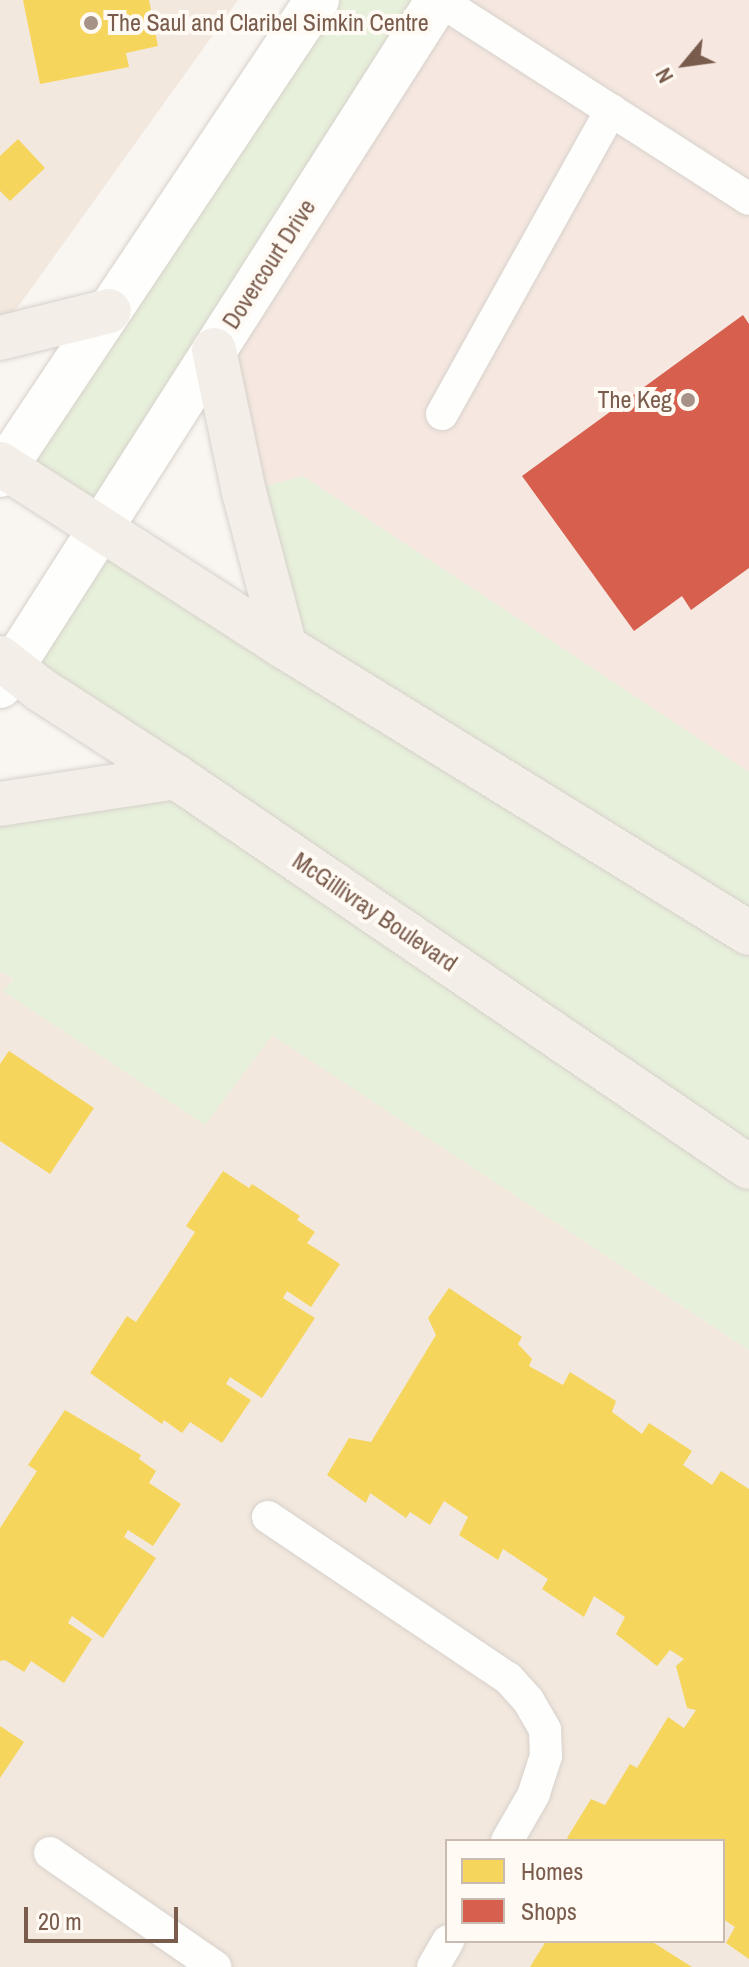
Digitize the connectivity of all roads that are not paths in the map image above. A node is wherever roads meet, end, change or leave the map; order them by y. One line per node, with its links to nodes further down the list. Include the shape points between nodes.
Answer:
1 (317, 0): 5 (street)
2 (439, 0): 3 (lane); 7 (street, Dovercourt Drive)
3 (611, 110): 4 (lane); 8 (lane)
4 (749, 199)
5 (109, 311): 6 (main road); 9 (street)
6 (0, 338)
7 (214, 350): 10 (street, Dovercourt Drive); 11 (main road)
8 (442, 414)
9 (2, 469): 10 (main road)
10 (99, 527): 11 (main road); 12 (street, Dovercourt Drive)
11 (285, 647): 15 (main road)
12 (4, 670): 13 (main road, McGillivray Boulevard)
13 (176, 777): 14 (main road); 16 (main road, McGillivray Boulevard)
14 (0, 804)
15 (749, 933)
16 (749, 1167)
17 (268, 1517): 18 (lane, via 508,1678 528,1700 545,1730 546,1756 534,1794)
18 (508, 1839)
19 (50, 1853): 21 (lane)
20 (447, 1943): 22 (lane)
21 (215, 1967)
22 (433, 1967)

